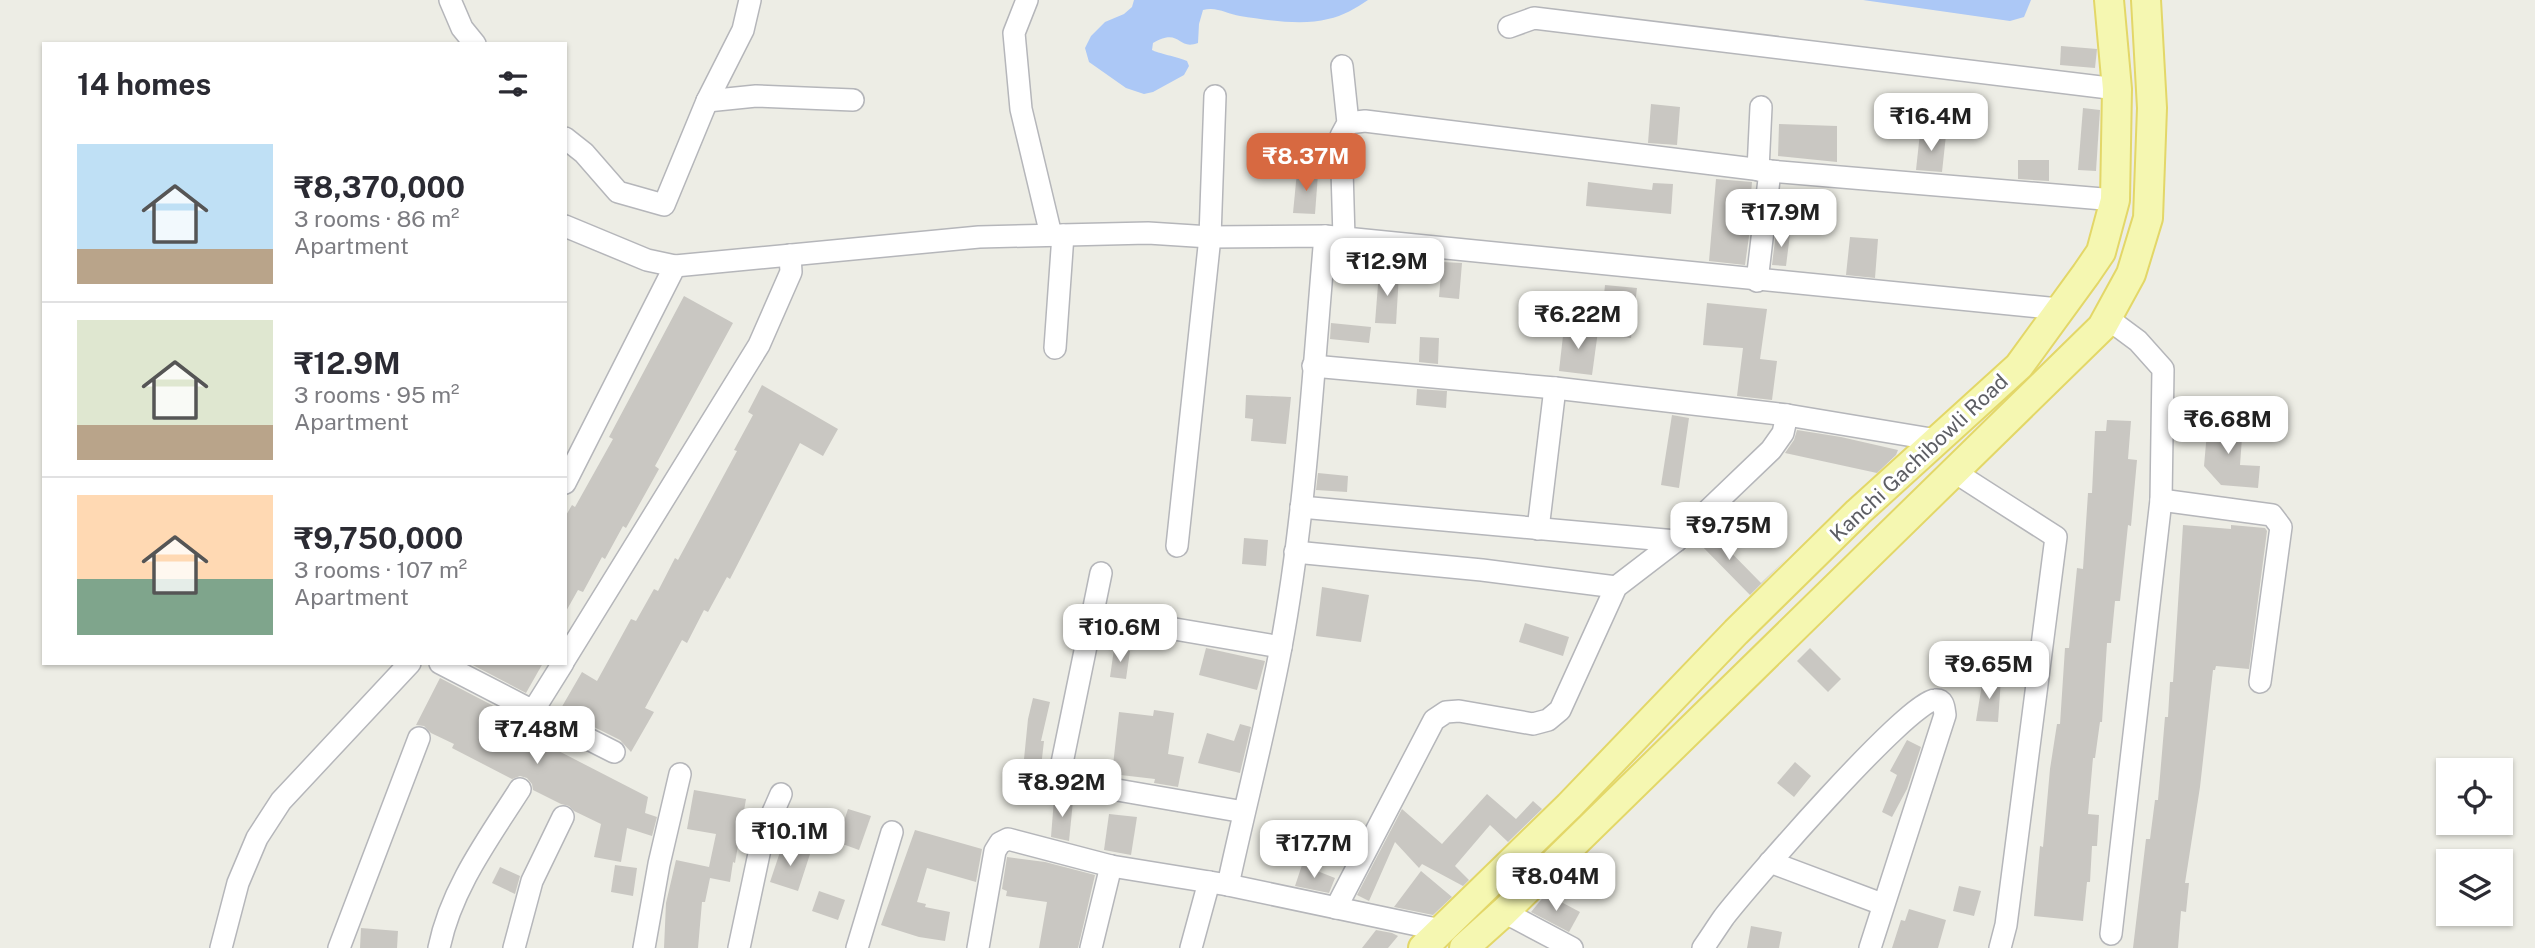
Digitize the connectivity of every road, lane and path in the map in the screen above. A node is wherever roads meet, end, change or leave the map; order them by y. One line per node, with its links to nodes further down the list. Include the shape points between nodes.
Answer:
1 (450, 0): 7 (street, via 462,29)
2 (750, 0): 12 (street, via 743,30)
3 (1027, 0): 19 (street, via 1014,33 1021,109)
4 (2109, 0): 9 (main road, Kanchi Gachibowli Road)
5 (2146, 0): 26 (main road, Kanchi Gachibowli Road, via 2152,108 2148,218 2131,274)
6 (1509, 27): 9 (street, via 1534,18)
7 (473, 42)
8 (1342, 66): 14 (street)
9 (2117, 89): 17 (main road, Kanchi Gachibowli Road)
10 (1215, 96): 20 (street)
11 (853, 100): 12 (street, via 756,96)
12 (707, 101): 15 (street, via 664,205 618,192)
13 (1761, 107): 16 (street)
14 (1348, 123): 16 (street, via 1365,121); 21 (street, via 1341,135)
15 (567, 140)
16 (1764, 170): 17 (street); 24 (street)
17 (2115, 200): 25 (main road, Kanchi Gachibowli Road, via 2101,252)
18 (567, 227): 23 (street, via 647,260)
19 (1057, 235): 20 (street); 22 (street, via 979,237); 27 (street)
20 (1210, 237): 21 (street); 38 (street)
21 (1335, 237): 24 (street); 28 (street)
22 (790, 254): 23 (street); 44 (street, via 791,272 759,345)
23 (675, 266): 33 (street)
24 (1757, 281): 25 (street)
25 (2059, 309): 31 (main road, Kanchi Gachibowli Road, via 2019,366)
26 (2107, 318): 32 (main road, Kanchi Gachibowli Road); 34 (street, via 2138,341 2163,369)
27 (1055, 348)
28 (1313, 366): 29 (street); 35 (street)
29 (1555, 388): 30 (street); 36 (street)
30 (1787, 415): 31 (street); 37 (street, via 1783,433 1770,450)
31 (1937, 440): 65 (main road, Kanchi Gachibowli Road, via 1848,521)
32 (1953, 471): 63 (main road, Kanchi Gachibowli Road); 80 (street, via 2056,537)
33 (567, 478)
34 (2161, 500): 48 (street, via 2272,515 2281,527); 64 (street)
35 (1301, 507): 36 (street); 39 (street)
36 (1538, 529): 37 (street)
37 (1676, 541): 41 (street)
38 (1177, 546)
39 (1295, 552): 41 (street); 43 (street)
40 (1101, 573): 42 (street)
41 (1616, 587): 62 (street, via 1560,710 1548,720 1533,724 1459,711 1434,720)
42 (1092, 615): 43 (street); 55 (street, via 1062,773 1067,779)
43 (1281, 647): 55 (street)
44 (567, 656)
45 (408, 665): 66 (street, via 281,801 257,838 243,872)
46 (444, 665): 49 (street)
47 (562, 665): 49 (street)
48 (2260, 682)
49 (533, 711): 51 (street)
50 (419, 738): 67 (street)
51 (614, 752)
52 (680, 774): 70 (street)
53 (520, 789): 68 (street, via 462,883 444,921)
54 (781, 794): 71 (street, via 763,835)
55 (1244, 812): 60 (street)
56 (563, 817): 69 (street, via 532,881)
57 (892, 832): 72 (street)
58 (1770, 862): 61 (street); 61 (street, via 1893,730 1936,699 1945,715); 78 (street)
59 (1111, 866): 60 (street); 73 (street, via 1025,842 1008,839 1000,843); 74 (street)
60 (1219, 884): 62 (street); 75 (street)
61 (1882, 904): 79 (street)
62 (1336, 908): 65 (street)
63 (1504, 912): 76 (main road, Kanchi Gachibowli Road); 77 (street)
64 (2111, 934)
65 (1432, 939)
66 (221, 948)
67 (339, 948)
68 (439, 948)
69 (514, 948)
70 (644, 948)
71 (739, 948)
72 (857, 948)
73 (978, 948)
74 (1091, 948)
75 (1191, 948)
76 (1464, 948)
77 (1572, 948)
78 (1703, 948)
79 (1870, 948)
80 (2000, 948)

